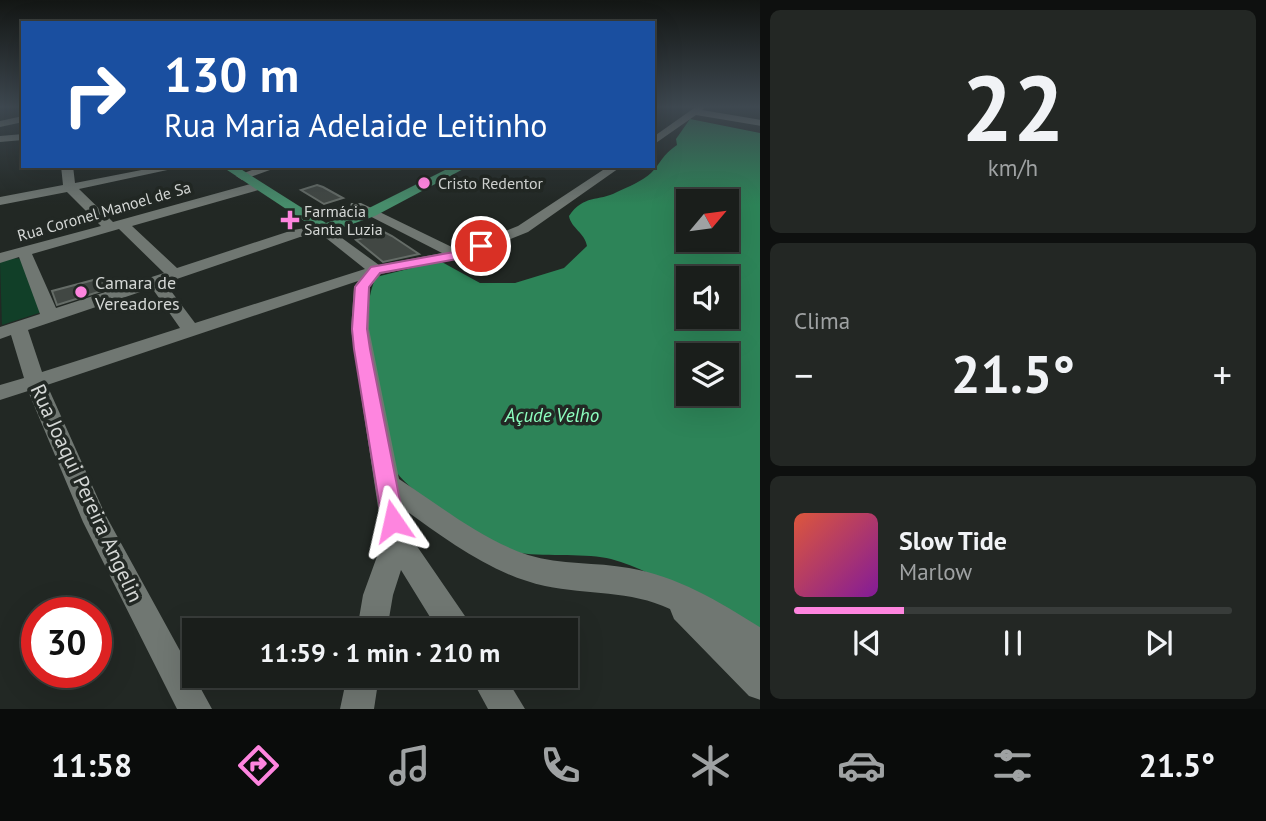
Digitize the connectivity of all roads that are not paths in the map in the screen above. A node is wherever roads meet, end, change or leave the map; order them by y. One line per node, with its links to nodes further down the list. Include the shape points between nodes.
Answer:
1 (122, 168): 9 (street)
2 (160, 168): 9 (street)
3 (230, 168): 8 (main road)
4 (269, 168): 8 (street)
5 (448, 168): 10 (main road)
6 (458, 168): 10 (main road)
7 (614, 168): 21 (street, via 523,229)
8 (242, 176): 11 (main road)
9 (68, 177): 12 (street); 15 (street); 18 (street)
10 (422, 183): 13 (main road); 14 (main road)
11 (258, 186): 18 (street, Rua Coronel Manoel de Sa); 19 (main road)
12 (0, 188)
13 (386, 194): 14 (main road); 16 (main road)
14 (400, 199): 17 (main road)
15 (0, 201)
16 (356, 206): 17 (street); 19 (main road)
17 (370, 213): 19 (main road); 21 (street)
18 (116, 226): 20 (street, Rua Coronel Manoel de Sa); 24 (street)
19 (319, 226): 23 (street); 24 (street, Rua Joaqui Pereira Angelin)
20 (24, 252): 22 (street, Rua Coronel Manoel de Sa); 26 (street)
21 (457, 255): 23 (street)
22 (0, 258)
23 (376, 270): 28 (street); 31 (street, via 362,287 359,329)
24 (175, 275): 25 (street, Rua Joaqui Pereira Angelin)
25 (156, 282): 26 (street, Rua Joaqui Pereira Angelin); 28 (street)
26 (50, 316): 27 (street, Rua Joaqui Pereira Angelin)
27 (9, 330): 29 (street, Rua Joaqui Pereira Angelin)
28 (191, 331): 29 (street)
29 (34, 383): 30 (street); 40 (street, Rua Joaqui Pereira Angelin, via 105,537)
30 (0, 393)
31 (385, 483): 32 (street); 33 (street, via 518,564 548,573 628,581)
32 (397, 540): 34 (street); 35 (street)
33 (673, 596): 36 (street); 37 (street)
34 (374, 618)
35 (448, 618)
36 (760, 647)
37 (760, 684)
38 (360, 688): 41 (street)
39 (494, 688): 42 (street)
40 (195, 709)
41 (356, 709)
42 (508, 709)

